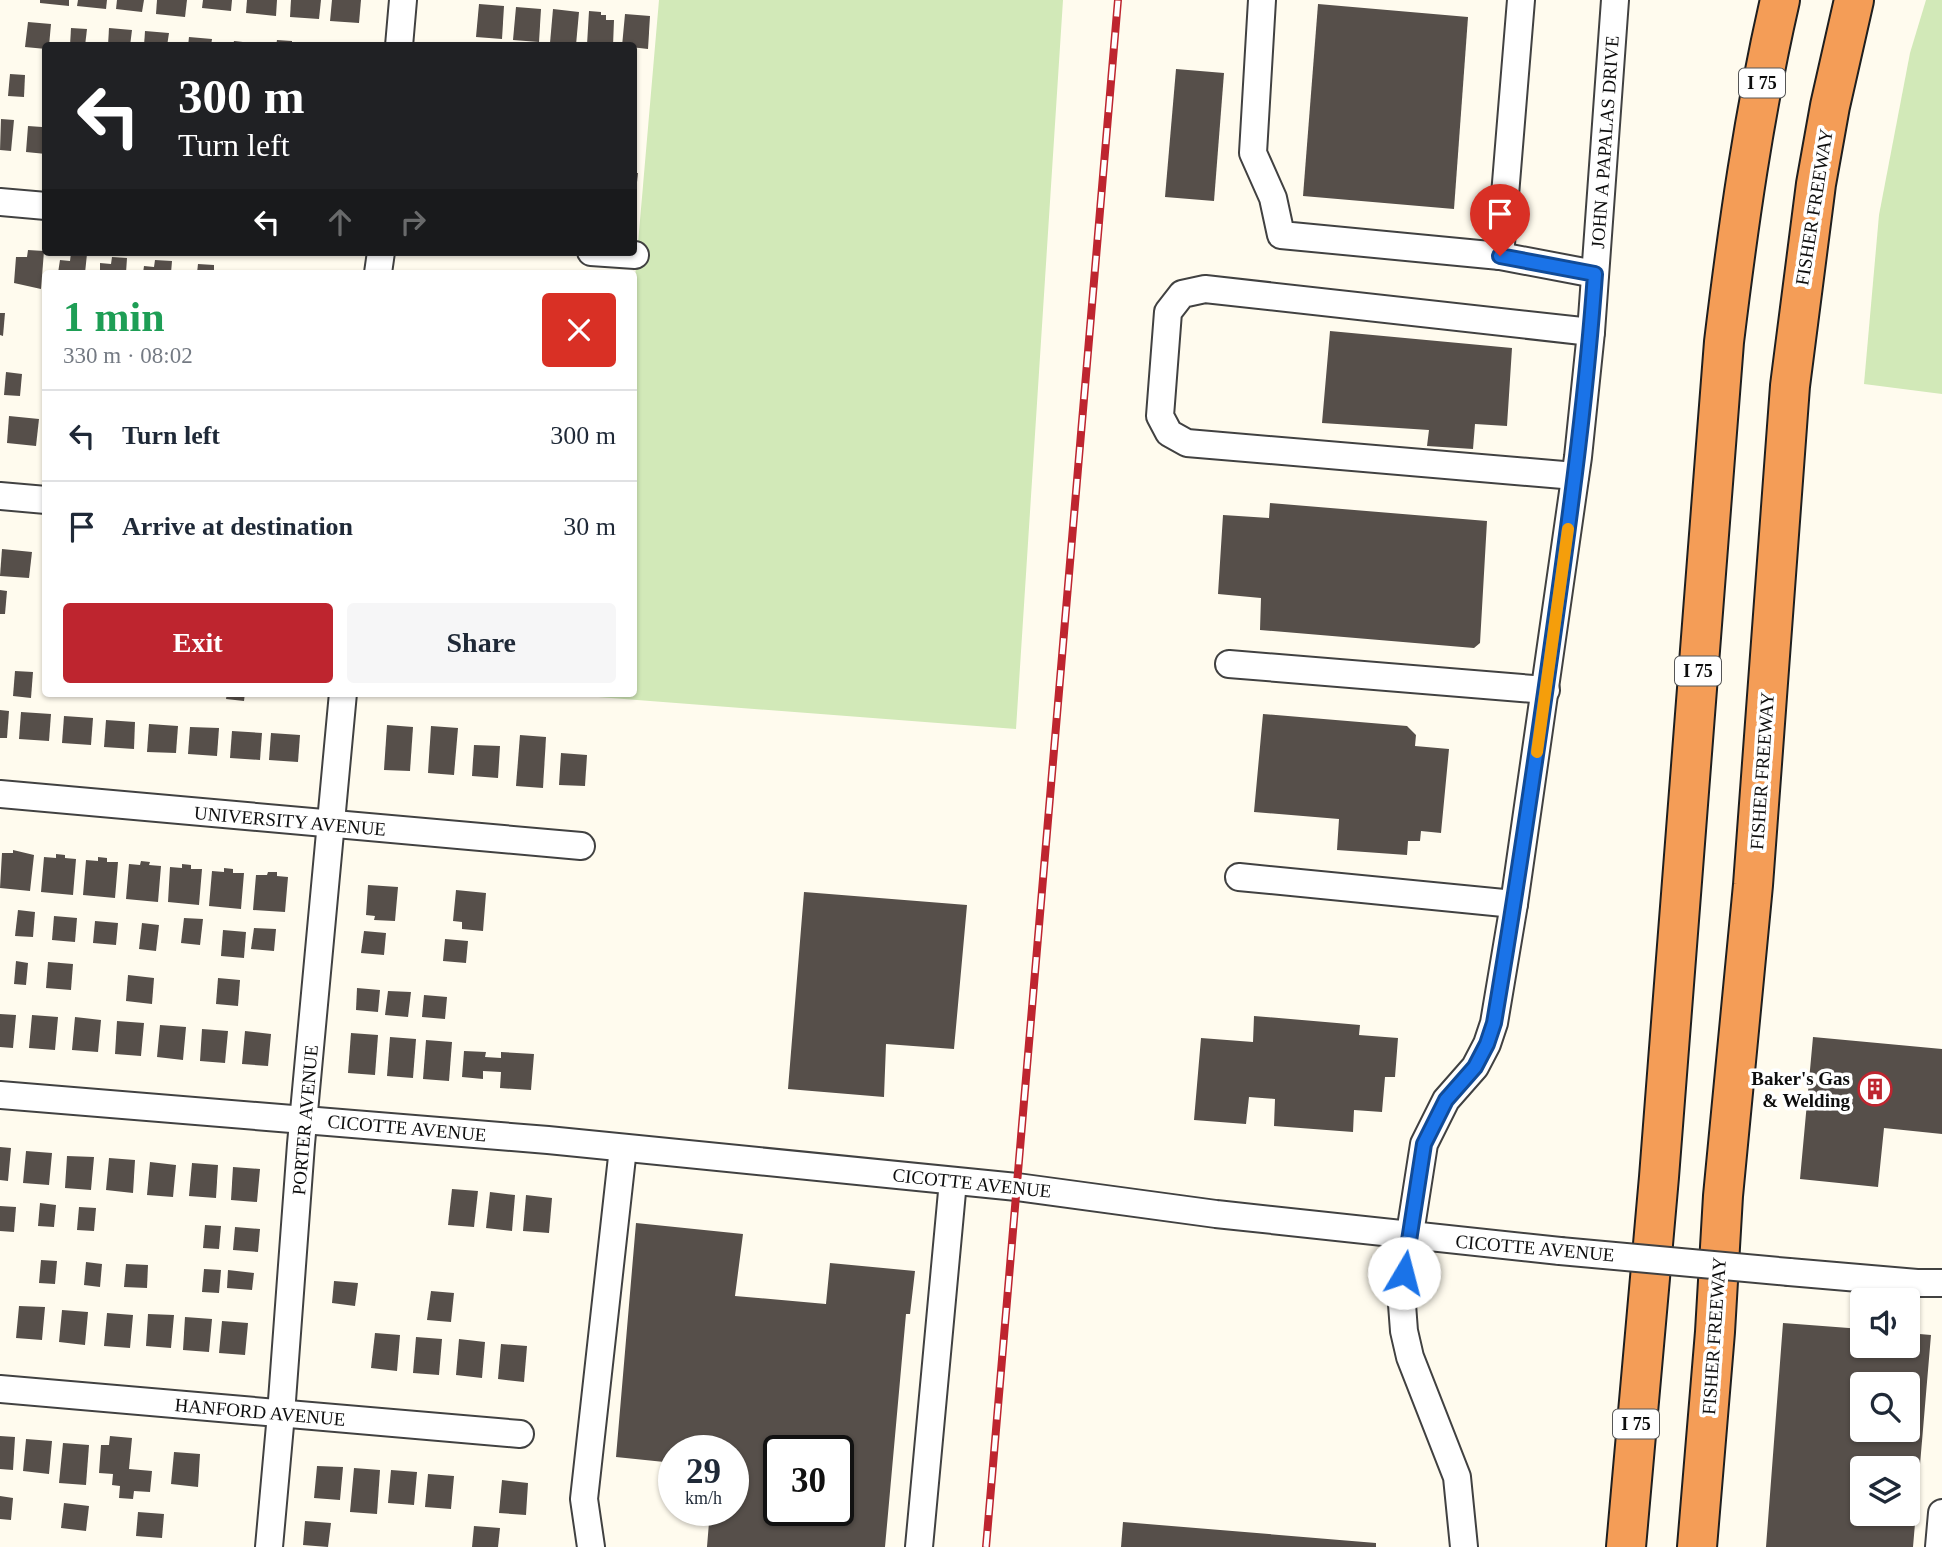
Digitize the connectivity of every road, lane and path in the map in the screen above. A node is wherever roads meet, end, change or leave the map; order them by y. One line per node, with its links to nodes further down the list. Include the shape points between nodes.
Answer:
1 (402, 0): 7 (street)
2 (1262, 0): 10 (street, via 1254,153 1273,198 1281,235)
3 (1521, 0): 10 (street)
4 (1615, 0): 11 (street, JOHN A PAPALAS DRIVE)
5 (1780, 0): 38 (highway, I 75, via 1757,107 1724,342)
6 (1854, 0): 39 (highway, FISHER FREEWAY, via 1816,184 1790,386)
7 (399, 42)
8 (0, 202): 9 (street)
9 (42, 206)
10 (1500, 256): 11 (street)
11 (1595, 274): 12 (street, JOHN A PAPALAS DRIVE)
12 (1591, 332): 13 (street, JOHN A PAPALAS DRIVE); 13 (street, via 1205,289 1182,294 1168,312 1160,416 1169,433 1187,443)
13 (1575, 476): 17 (street, JOHN A PAPALAS DRIVE)
14 (0, 496): 15 (street)
15 (42, 500)
16 (1229, 664): 17 (street)
17 (1546, 690): 23 (street, JOHN A PAPALAS DRIVE)
18 (343, 697): 20 (street, PORTER AVENUE)
19 (0, 794): 20 (street, UNIVERSITY AVENUE)
20 (332, 825): 21 (street, UNIVERSITY AVENUE); 25 (street, PORTER AVENUE)
21 (581, 846)
22 (1239, 877): 23 (street)
23 (1514, 904): 28 (street, JOHN A PAPALAS DRIVE, via 1494,1023 1475,1067 1446,1100 1424,1144)
24 (0, 1095): 25 (street, CICOTTE AVENUE)
25 (304, 1120): 26 (street, CICOTTE AVENUE); 31 (street, PORTER AVENUE)
26 (624, 1148): 27 (street, CICOTTE AVENUE); 35 (street, via 584,1499)
27 (953, 1181): 28 (street, CICOTTE AVENUE); 36 (street)
28 (1409, 1236): 29 (street, CICOTTE AVENUE, bridge); 37 (street, JOHN A PAPALAS DRIVE, via 1401,1291 1404,1331 1457,1476)
29 (1942, 1283)
30 (0, 1389): 31 (street, HANFORD AVENUE)
31 (281, 1414): 32 (street, HANFORD AVENUE); 34 (street, PORTER AVENUE)
32 (520, 1434)
33 (1942, 1513): 40 (street)
34 (269, 1547)
35 (591, 1547)
36 (919, 1547)
37 (1464, 1547)
38 (1626, 1547)
39 (1698, 1547)
40 (1939, 1547)

